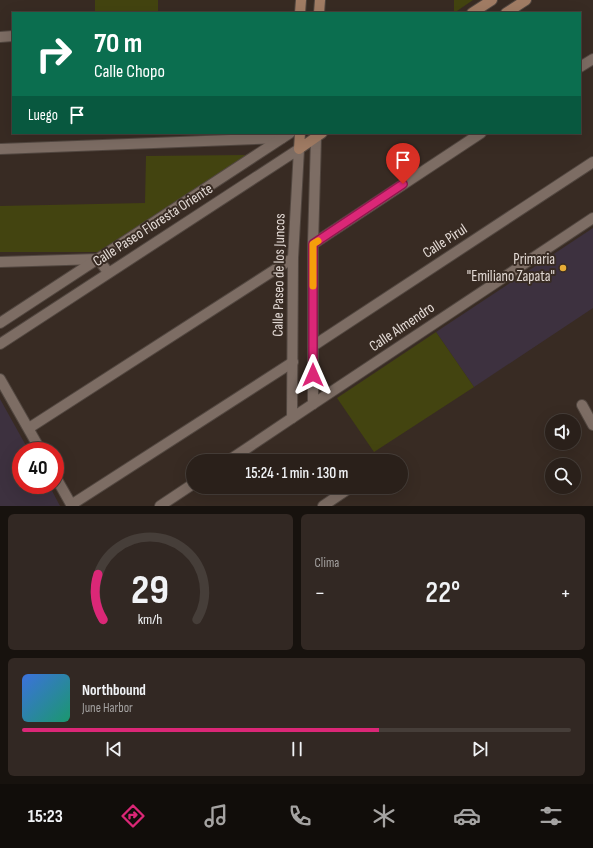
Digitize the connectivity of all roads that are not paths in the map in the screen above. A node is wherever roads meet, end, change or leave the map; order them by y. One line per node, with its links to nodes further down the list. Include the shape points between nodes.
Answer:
1 (301, 0): 5 (main road)
2 (320, 0): 6 (main road)
3 (492, 0): 7 (main road)
4 (526, 0): 8 (main road)
5 (300, 12)
6 (320, 12)
7 (474, 12)
8 (508, 12)
9 (12, 36): 10 (street)
10 (0, 37)
11 (593, 59): 12 (street)
12 (581, 66)
13 (300, 134): 18 (main road, Calle Paseo de los Juncos)
14 (318, 134): 18 (main road, Calle Paseo Floresta Oriente); 21 (street)
15 (479, 134): 21 (street)
16 (286, 136): 17 (street); 23 (street, Calle Paseo Floresta Oriente)
17 (0, 149)
18 (299, 149): 22 (street, Calle Paseo de los Juncos); 25 (street, Calle Paseo Floresta Oriente)
19 (593, 162): 28 (street, Calle Pirul)
20 (593, 218): 31 (street, Calle Almendro)
21 (313, 244): 28 (street)
22 (293, 258): 29 (street, Calle Paseo de los Juncos); 35 (street)
23 (98, 259): 24 (street); 25 (street); 26 (street, Calle Paseo Floresta Oriente)
24 (0, 262)
25 (108, 272): 27 (street, Calle Paseo Floresta Oriente)
26 (0, 323)
27 (0, 344)
28 (313, 346): 31 (street)
29 (293, 362): 33 (street, Calle Paseo de los Juncos); 41 (street)
30 (0, 379): 35 (street)
31 (313, 404): 33 (street, Calle Almendro)
32 (582, 405): 34 (street)
33 (292, 418): 37 (street, Calle Almendro)
34 (593, 425)
35 (29, 428): 36 (street)
36 (36, 442)
37 (238, 454)
38 (186, 489): 42 (street)
39 (64, 492): 41 (street)
40 (341, 494): 43 (street)
41 (71, 505)
42 (160, 506)
43 (323, 506)

